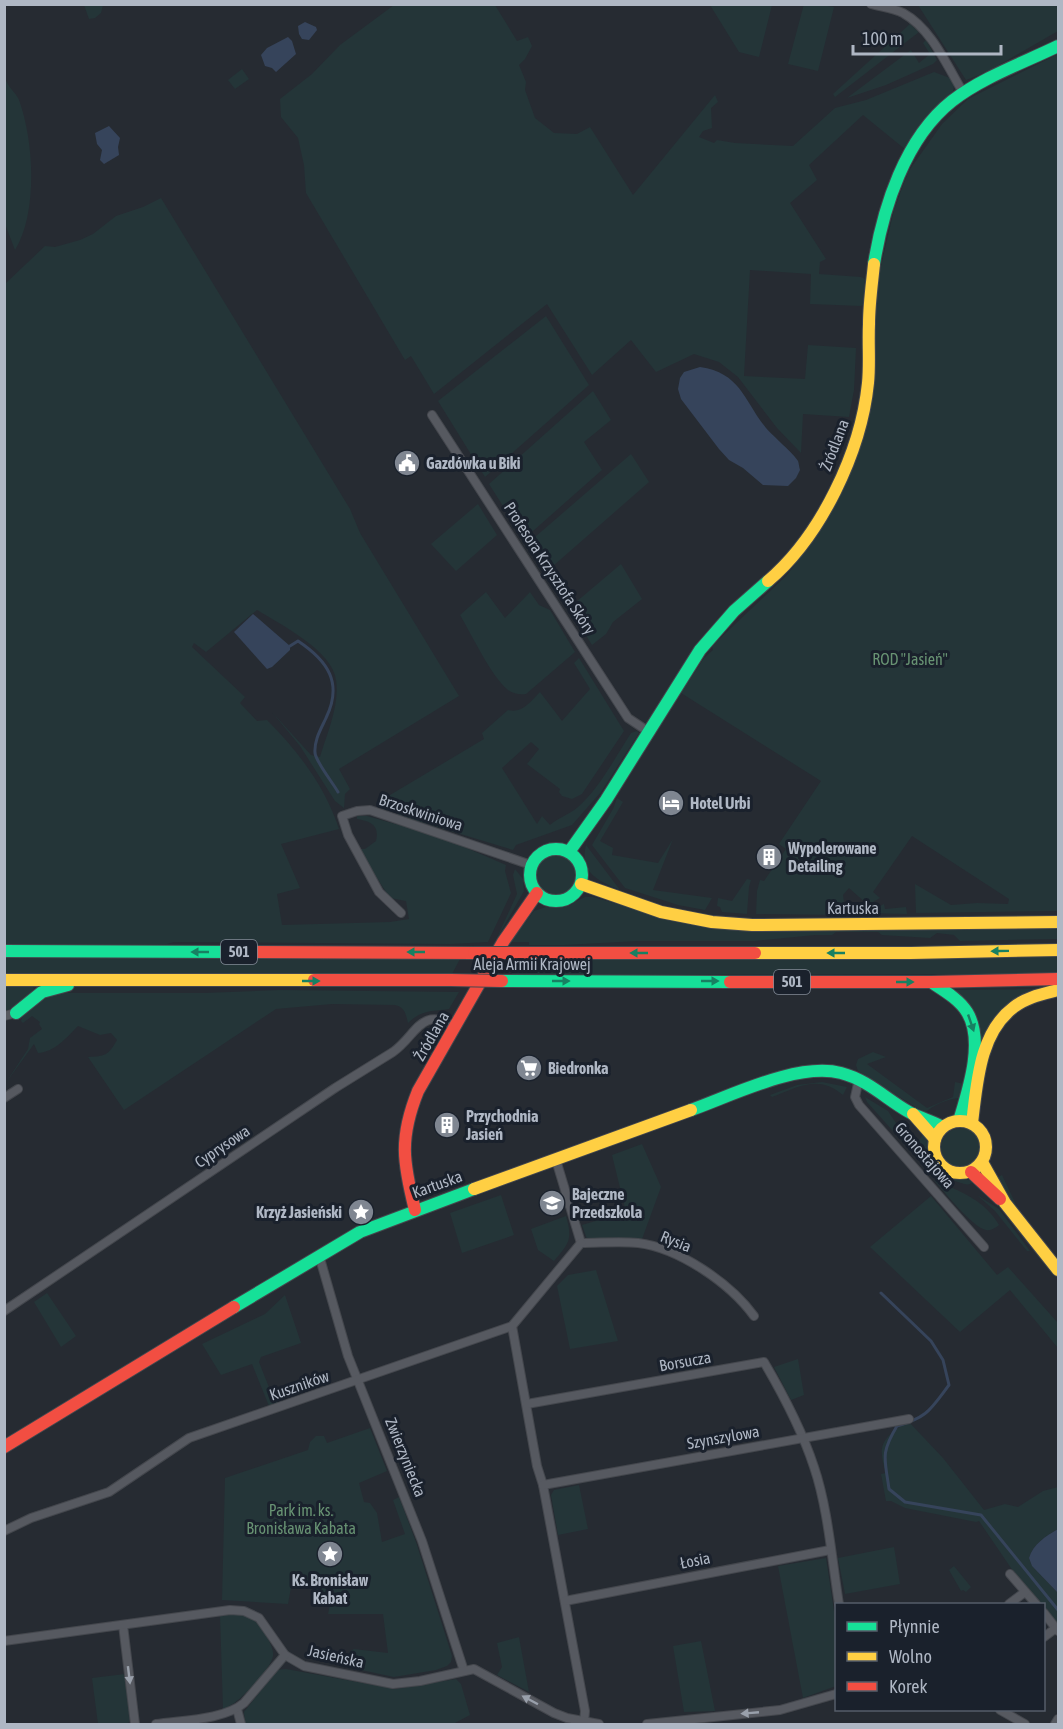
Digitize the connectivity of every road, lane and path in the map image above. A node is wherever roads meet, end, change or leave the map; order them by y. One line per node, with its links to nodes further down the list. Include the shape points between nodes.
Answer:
1 (871, 4): 3 (street, via 901,12 921,26)
2 (1059, 46): 3 (street, Źródlana)
3 (964, 93): 5 (street, Źródlana, via 938,113 919,137 888,210 873,274 869,369 862,421 833,493 787,563 715,630)
4 (432, 415): 5 (street, Profesora Krzysztofa Skóry, via 628,718)
5 (649, 732): 6 (street, Źródlana)
6 (569, 852): 7 (street, via 548,850); 8 (street, via 582,869)
7 (531, 865): 9 (street, via 530,880); 10 (street, Brzoskwiniowa, via 370,810 342,816 348,835 380,892)
8 (581, 884): 9 (street, via 573,895 561,901 548,900); 11 (street, Kartuska, via 661,912 732,924)
9 (537, 893): 20 (street, Źródlana, via 503,942)
10 (401, 913)
11 (1059, 922)
12 (1059, 950): 13 (street, Aleja Armii Krajowej / 501, one-way to 13, bridge)
13 (4, 951)
14 (4, 980): 15 (street, Aleja Armii Krajowej / 501)
15 (96, 980): 17 (street, Aleja Armii Krajowej / 501, one-way to 17, bridge); 19 (street, via 46,991)
16 (1059, 980): 17 (street, Aleja Armii Krajowej / 501)
17 (931, 982): 25 (street, one-way to 25, via 956,999 968,1013 975,1032)
18 (1059, 990): 26 (street, via 1026,999 998,1021 987,1043)
19 (10, 1015)
20 (455, 1026): 33 (street, Źródlana, via 418,1091 403,1137); 38 (street, Cyprysowa, via 436,1018 423,1022 393,1052)
21 (859, 1079): 24 (street, Kartuska); 29 (street, Kartuska, via 828,1070 794,1074); 35 (street, Gronostajowa, via 855,1097 859,1105)
22 (18, 1089): 23 (street)
23 (4, 1098)
24 (913, 1114): 27 (street, Kartuska); 28 (street, Kartuska)
25 (959, 1120): 26 (street); 27 (street)
26 (972, 1124): 30 (street, via 987,1143)
27 (943, 1127): 28 (street)
28 (935, 1139): 31 (street, via 934,1154 942,1167 956,1173)
29 (556, 1160): 33 (street, Kartuska); 34 (street)
30 (982, 1162): 31 (street); 32 (street, Gronostajowa)
31 (970, 1172): 32 (street, Gronostajowa)
32 (1005, 1203): 37 (street, Gronostajowa)
33 (415, 1210): 36 (street, Kartuska, via 360,1232)
34 (581, 1243): 39 (street, Rysia, via 638,1243 680,1257 720,1282); 40 (street)
35 (984, 1248)
36 (319, 1255): 41 (street, Zwierzyniecka); 45 (street, Kartuska)
37 (1059, 1270)
38 (4, 1311)
39 (754, 1316)
40 (512, 1326): 41 (street, Kuszników); 42 (street)
41 (358, 1381): 47 (street, Kuszników, via 189,1438 109,1492); 60 (street, Zwierzyniecka, via 423,1541)
42 (528, 1404): 44 (street, Borsucza, via 764,1362); 46 (street)
43 (909, 1419): 44 (street, Szynszylowa)
44 (802, 1437): 46 (street, Szynszylowa); 48 (street, via 820,1489)
45 (4, 1447)
46 (543, 1485): 51 (street)
47 (4, 1531)
48 (830, 1550): 51 (street, Łosia); 52 (street)
49 (1010, 1574): 50 (street)
50 (1025, 1592): 53 (street); 54 (street)
51 (565, 1601): 65 (street)
52 (839, 1603)
53 (1011, 1603)
54 (1034, 1603)
55 (1045, 1614): 57 (street)
56 (123, 1625): 58 (street, Jasieńska); 59 (street, Jasieńska, via 244,1611 259,1618); 66 (street, one-way to 66)
57 (1057, 1629)
58 (4, 1641)
59 (285, 1655): 60 (street, Jasieńska, via 304,1666 393,1684); 62 (street)
60 (464, 1671): 65 (street, Jasieńska, one-way to 60, via 554,1713 474,1669)
61 (835, 1695): 70 (street, one-way to 70, via 762,1712)
62 (237, 1709): 67 (street); 68 (street)
63 (1002, 1711): 71 (street)
64 (1059, 1719): 72 (street)
65 (584, 1722): 69 (street, Jasieńska)
66 (135, 1725)
67 (156, 1725)
68 (241, 1725)
69 (599, 1725)
70 (647, 1725)
71 (1025, 1725)
72 (1055, 1725)

